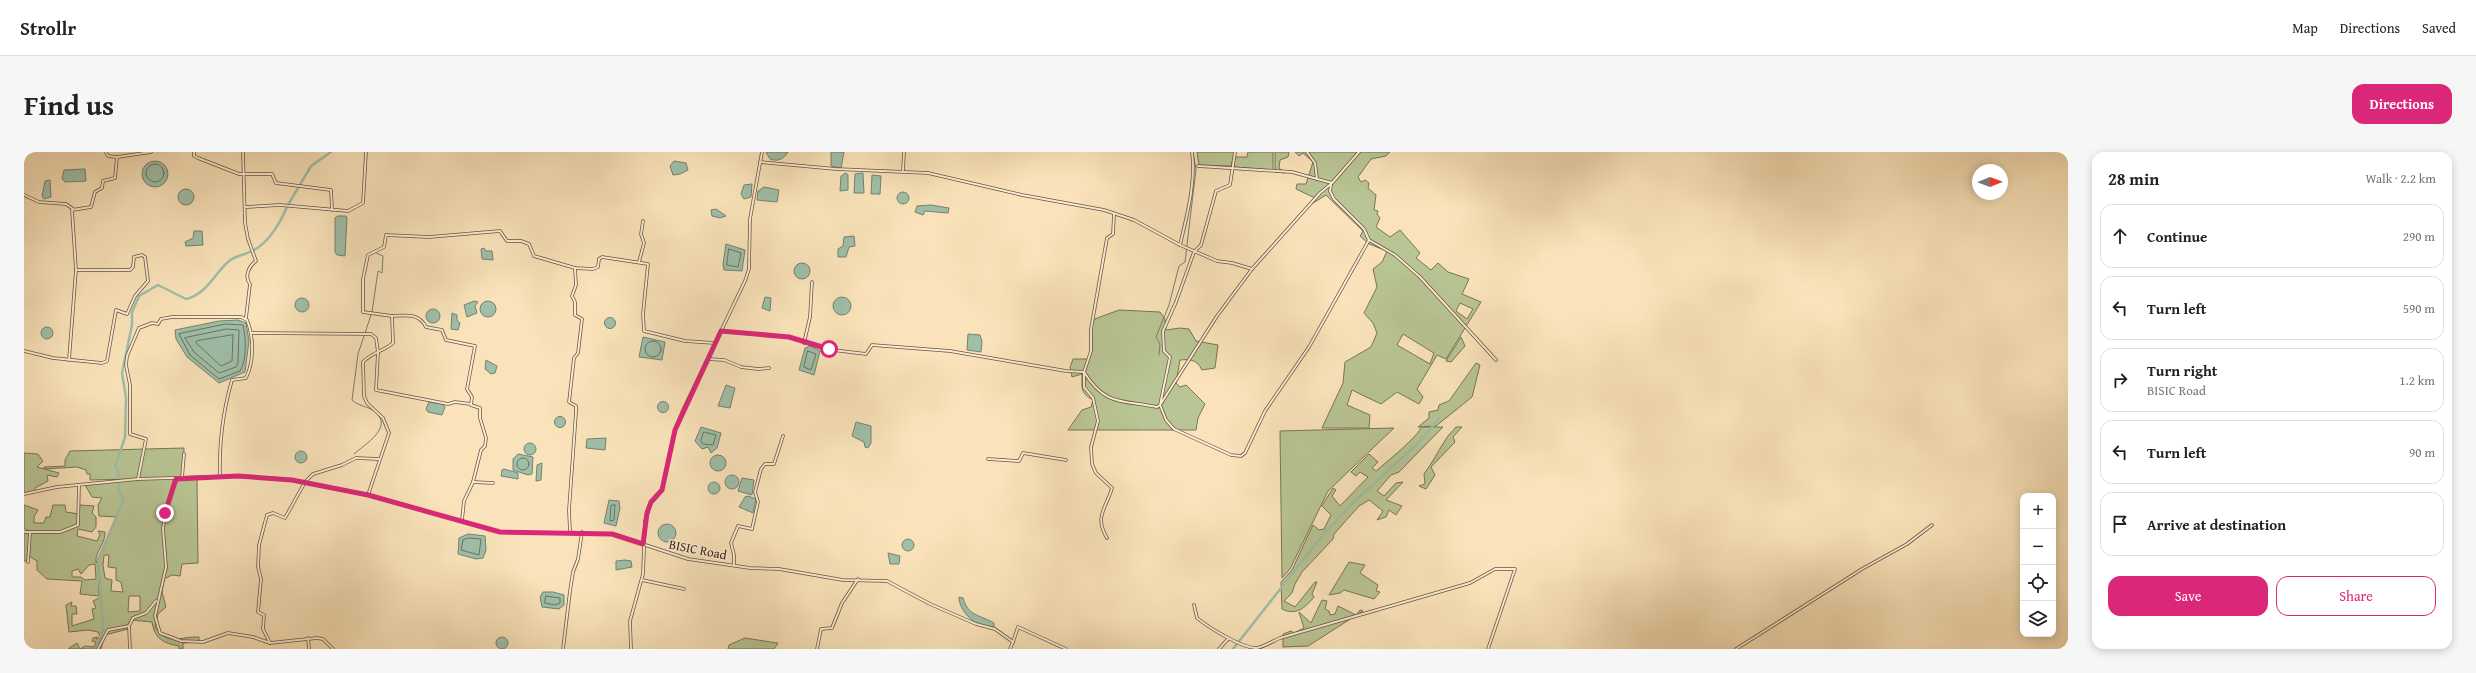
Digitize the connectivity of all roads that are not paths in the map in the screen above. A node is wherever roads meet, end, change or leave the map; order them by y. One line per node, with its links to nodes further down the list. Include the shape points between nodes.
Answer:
1 (106, 152): 12 (street, via 108,156)
2 (151, 152): 12 (street)
3 (194, 152): 17 (street, via 194,156 198,158)
4 (243, 152): 17 (street)
5 (366, 152): 23 (street, via 363,203 348,211)
6 (762, 152): 13 (street)
7 (904, 152): 16 (street)
8 (1192, 152): 27 (street, via 1194,166 1189,206)
9 (1235, 152): 15 (street)
10 (1307, 152): 18 (street, via 1315,163)
11 (1359, 152): 19 (street)
12 (117, 157): 22 (street, via 115,178 103,181 102,188 95,192 91,207)
13 (760, 162): 16 (street, via 836,169); 36 (street, via 750,219 749,269)
14 (1198, 166): 15 (street)
15 (1233, 168): 18 (street, via 1292,172); 28 (street, via 1230,185 1216,191 1201,245)
16 (903, 170): 24 (street, via 928,173)
17 (245, 174): 21 (street); 23 (street, via 272,174 276,183 331,190)
18 (1317, 179): 19 (street)
19 (1332, 184): 26 (street, via 1330,191 1334,199 1364,229); 31 (street)
20 (24, 195): 22 (street, via 39,202 66,204)
21 (246, 207): 23 (street, via 280,205); 35 (street, via 245,223 256,261 251,264 248,273 247,280 250,284)
22 (73, 209): 32 (street, via 72,230)
23 (332, 210)
24 (1114, 214): 27 (street, via 1134,220); 46 (street, via 1113,234 1107,238 1091,351)
25 (643, 222): 29 (street, via 641,236 644,243)
26 (1369, 240): 44 (street, via 1395,255 1420,276); 48 (street, via 1309,347 1265,411 1245,453 1241,456 1231,455 1174,429 1166,420)
27 (1180, 245): 28 (street)
28 (1194, 252): 31 (street, via 1217,261); 48 (street, via 1163,331 1164,351 1170,357)
29 (639, 262): 30 (street, via 602,257 596,268); 38 (street, via 649,266 643,314 644,331 685,341)
30 (575, 268): 34 (street, via 534,256 529,244 507,241 500,231 430,237 386,235 384,247 368,255 361,304 363,312); 67 (street, via 577,273 572,294 575,315 582,319 569,402 576,406 569,510)
31 (1252, 269): 48 (street)
32 (76, 270): 43 (street); 43 (street, via 130,270 134,257 142,255 145,257 148,281 135,296 127,314 116,310 107,361 102,363)
33 (812, 282): 39 (street, via 810,316)
34 (392, 316): 41 (street, via 393,343); 47 (street, via 409,315 420,318 426,327 442,330 446,340 474,345 466,388 472,397)
35 (246, 318): 37 (street); 56 (street, via 172,317 161,319 158,324 152,323 139,328 127,356 126,365 130,385 130,434 146,439)
36 (721, 331): 38 (street); 39 (street, via 789,337)
37 (252, 333): 41 (street, via 371,334 376,338); 54 (street, via 249,372 246,378 232,380 228,392 219,457)
38 (715, 343): 42 (street)
39 (804, 343): 46 (street, via 825,349 866,354 872,345 878,344 950,350)
40 (24, 351): 43 (street)
41 (378, 352): 47 (street, via 376,390 448,404); 51 (street, via 363,362 362,390 368,403 383,418 389,433)
42 (708, 359): 45 (street, via 724,360 741,367); 71 (street, via 675,430 662,490 651,502 647,513)
43 (69, 360)
44 (1496, 360)
45 (769, 368)
46 (1084, 372): 48 (street, via 1100,394 1130,404 1157,407); 70 (street, via 1084,387 1093,398 1097,414 1097,431 1091,447 1092,464 1096,473 1112,488 1102,509 1100,526)
47 (471, 404): 59 (street, via 479,407 486,438)
48 (1160, 405)
49 (783, 436): 73 (street, via 774,464 765,464 761,469 755,492 758,502 752,529 738,526 731,543)
50 (184, 454): 55 (street)
51 (379, 459): 58 (street, via 356,458 342,465 318,471); 63 (street)
52 (988, 459): 53 (street, via 1019,461 1023,453)
53 (1066, 460)
54 (220, 477): 55 (street, BISIC Road); 58 (street, BISIC Road, via 266,477)
55 (182, 478): 57 (street, BISIC Road)
56 (138, 479): 57 (street, BISIC Road); 61 (street, BISIC Road)
57 (176, 479): 77 (street, via 165,513 163,529 166,567)
58 (305, 482): 63 (street, BISIC Road); 83 (street, via 285,518 273,513 267,515 264,520 259,545 258,567 261,579 258,612 264,615 264,629)
59 (473, 482): 60 (street); 64 (street, via 464,501)
60 (493, 483)
61 (79, 485): 62 (street, BISIC Road); 69 (street, via 78,525 60,532)
62 (24, 494)
63 (368, 495): 64 (street, BISIC Road)
64 (462, 520): 67 (street, BISIC Road, via 500,532)
65 (1932, 525): 95 (street, via 1907,544 1862,569)
66 (24, 532): 69 (street)
67 (570, 532): 68 (street, BISIC Road)
68 (582, 532): 71 (street, BISIC Road, via 612,534); 89 (street, via 578,559 573,572)
69 (30, 533): 72 (street)
70 (1107, 538)
71 (643, 544): 73 (street, BISIC Road, via 676,556); 75 (street)
72 (28, 562)
73 (734, 566): 74 (street, BISIC Road, via 779,569 843,580)
74 (858, 579): 82 (street, BISIC Road, via 886,581 930,604 976,624 995,629); 91 (street, via 842,603 832,628 821,629)
75 (641, 580): 76 (street); 90 (street, via 630,621)
76 (684, 589)
77 (156, 600): 79 (street, via 146,613 133,618); 83 (street, via 155,616 160,633 173,639 205,641 228,633 253,636)
78 (1194, 605): 81 (street, via 1197,618)
79 (129, 626): 85 (street, via 108,630); 86 (street)
80 (308, 638): 83 (street); 87 (street); 88 (street, via 323,639)
81 (1228, 639): 93 (street); 94 (street, via 1247,648 1259,648 1280,638 1470,583 1495,569 1516,569)
82 (1013, 642): 84 (street, via 1018,626); 92 (street)
83 (270, 643)
84 (1065, 648)
85 (98, 649)
86 (130, 649)
87 (309, 649)
88 (333, 649)
89 (563, 649)
90 (631, 649)
91 (817, 649)
92 (1010, 649)
93 (1219, 649)
94 (1488, 649)
95 (1736, 649)

